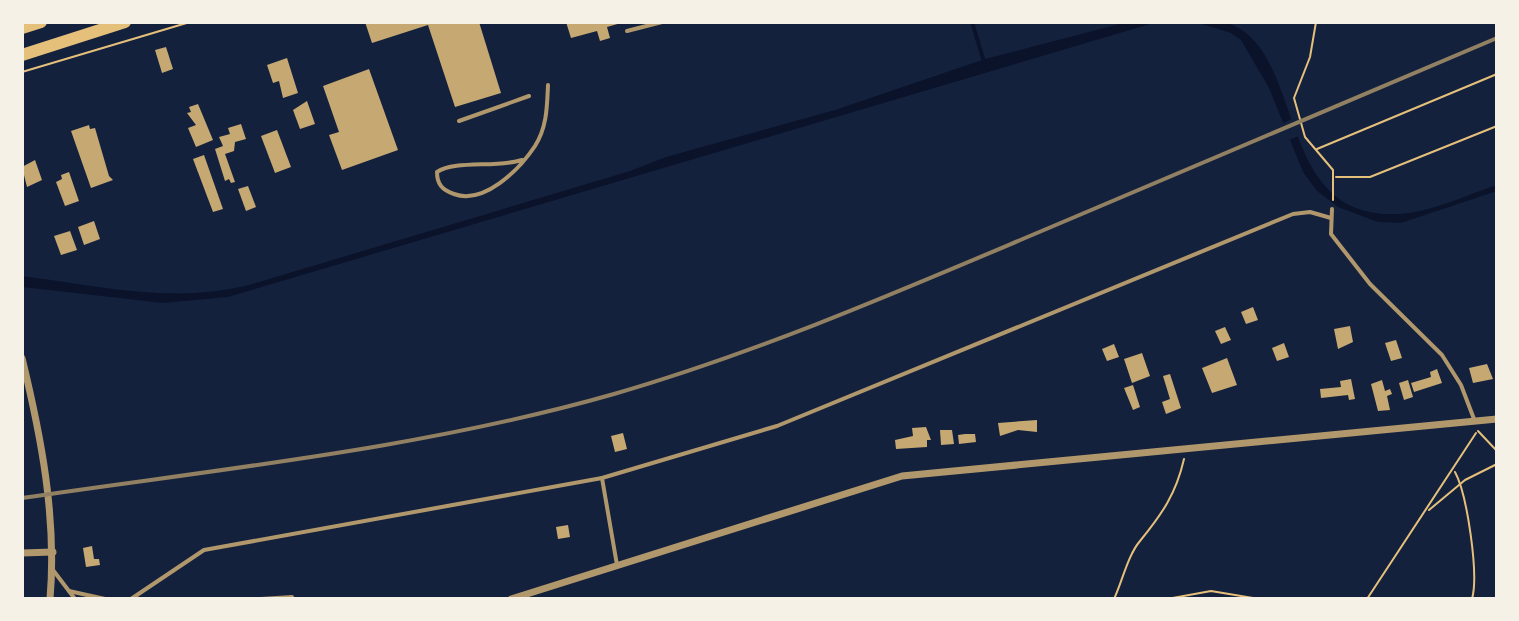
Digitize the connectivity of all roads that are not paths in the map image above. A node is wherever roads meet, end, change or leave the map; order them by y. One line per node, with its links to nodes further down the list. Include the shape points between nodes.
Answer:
1 (41, 22): 4 (main road)
2 (125, 22): 6 (main road)
3 (662, 22): 5 (lane)
4 (22, 28)
5 (627, 31)
6 (22, 55)
7 (548, 85): 10 (lane, via 547,121)
8 (529, 96): 9 (lane)
9 (459, 121)
10 (522, 160): 10 (lane, via 478,197 464,198 437,182 437,172 446,166 493,167)
11 (1332, 209): 12 (lane)
12 (1331, 218): 14 (lane, via 1331,234 1352,264 1442,355); 16 (lane, via 1293,214 777,426)
13 (22, 358): 17 (street, via 42,454)
14 (1474, 419): 15 (street); 19 (street, via 902,476)
15 (1497, 419)
16 (602, 478): 19 (lane); 26 (lane, via 204,550)
17 (53, 552): 18 (street); 20 (street)
18 (22, 553)
19 (617, 567): 28 (street)
20 (53, 570): 21 (lane); 23 (street)
21 (69, 591): 24 (lane); 25 (lane)
22 (292, 597): 27 (lane)
23 (50, 599)
24 (75, 599)
25 (105, 599)
26 (131, 599)
27 (261, 599)
28 (511, 599)

